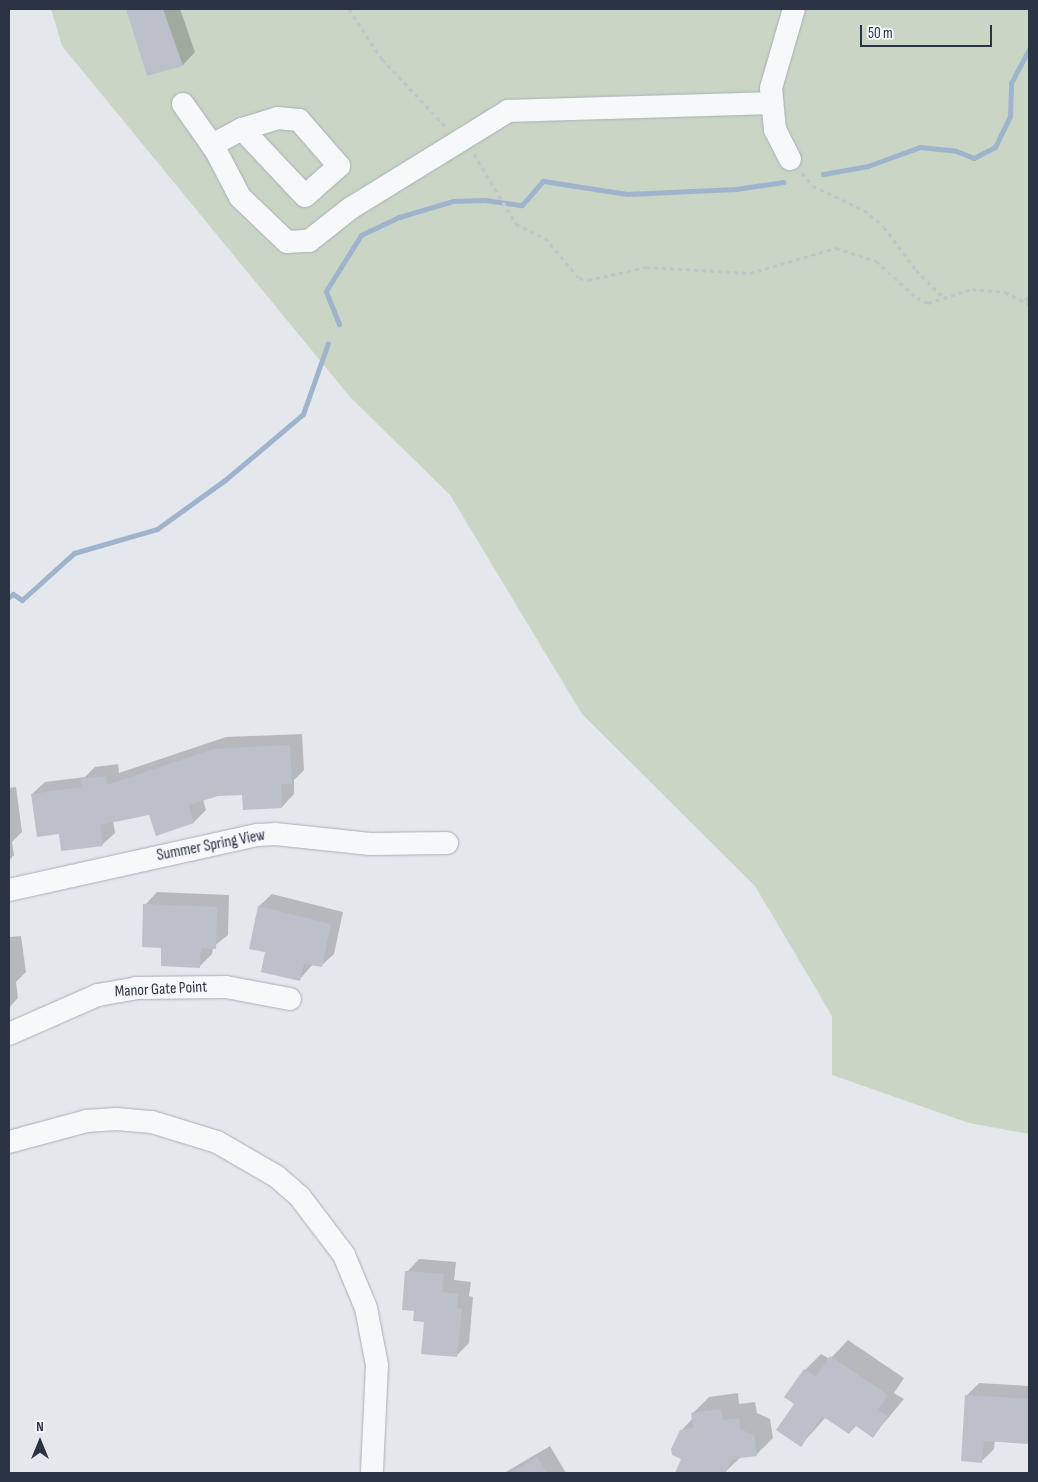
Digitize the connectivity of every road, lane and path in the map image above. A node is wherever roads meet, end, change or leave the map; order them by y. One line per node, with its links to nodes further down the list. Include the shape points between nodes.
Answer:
1 (349, 9): 6 (path, via 382,59)
2 (794, 9): 3 (street, via 773,71)
3 (772, 103): 6 (street, via 508,111); 8 (street, via 775,130)
4 (183, 104): 7 (street)
5 (242, 130): 7 (street)
6 (461, 140): 7 (street, via 351,208 309,241 287,242 240,197); 10 (path, via 470,148 516,224 546,238 579,278 588,280 646,267 750,274 836,248 876,260 918,298 928,303)
7 (212, 145)
8 (790, 159)
9 (813, 186): 10 (path, via 864,210 884,227 916,270)
10 (943, 297): 12 (path, via 972,289 1005,292)
11 (1029, 297): 12 (path)
12 (1025, 300): 13 (path)
13 (1029, 304)
14 (447, 842): 15 (street, Summer Spring View, via 386,844 258,835)
15 (9, 890)
16 (290, 999): 17 (street, Manor Gate Point, via 226,987 136,988 98,995)
17 (9, 1034)
18 (9, 1142): 19 (street, via 88,1121 152,1122 185,1130 232,1150 276,1176 300,1197 344,1255 366,1308 376,1364)
19 (372, 1473)

